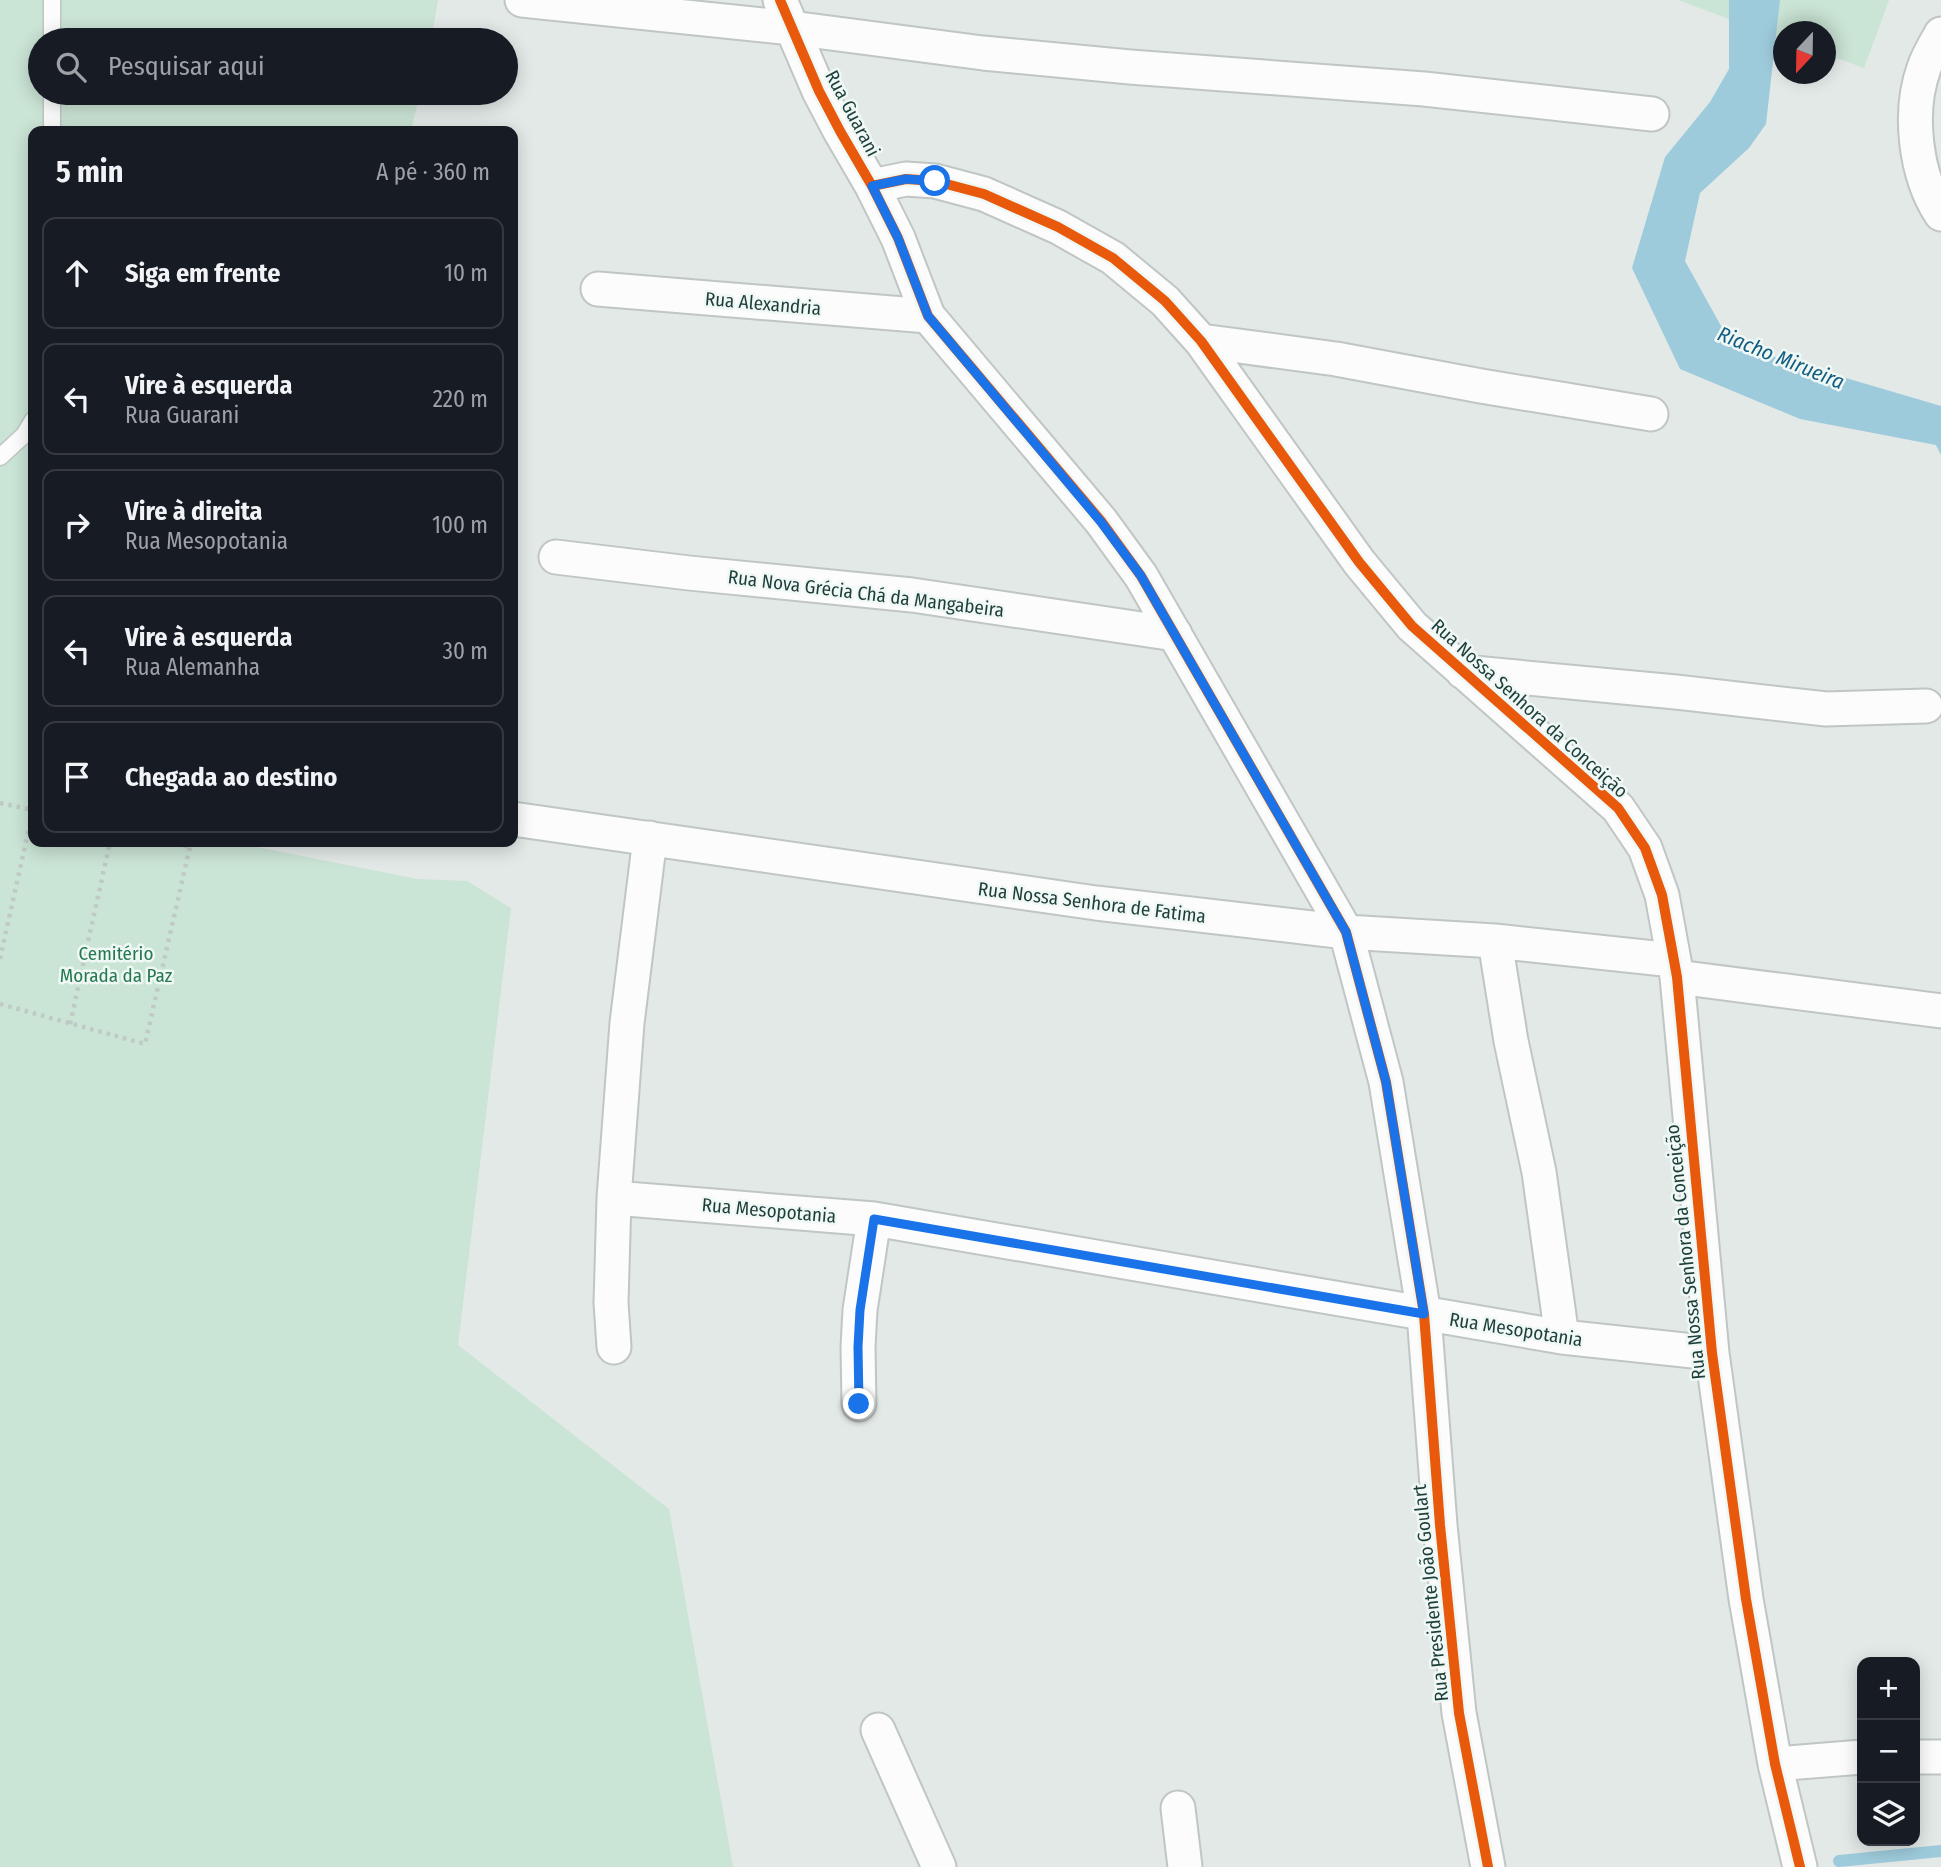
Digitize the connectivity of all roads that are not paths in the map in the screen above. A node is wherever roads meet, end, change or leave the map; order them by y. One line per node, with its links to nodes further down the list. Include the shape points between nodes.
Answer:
1 (52, 0): 4 (lane)
2 (522, 0): 3 (street)
3 (786, 14): 7 (street, via 996,54 1424,89); 9 (street, Rua Guarani, via 819,91)
4 (52, 28)
5 (1941, 34): 10 (street, via 1923,68 1915,117 1918,157)
6 (52, 105): 8 (lane)
7 (1651, 114)
8 (52, 126)
9 (872, 186): 12 (street, Rua Guarani); 13 (street, Rua Nossa Senhora da Conceição, via 906,179 935,181 984,194 1058,227 1113,258 1165,301)
10 (1941, 214)
11 (598, 289): 12 (street, Rua Alexandria)
12 (928, 316): 18 (street, Rua Guarani, via 1101,522 1141,576)
13 (1201, 341): 14 (street, via 1336,359); 19 (street, Rua Nossa Senhora da Conceição, via 1359,562 1412,626)
14 (1651, 414)
15 (28, 428): 16 (lane)
16 (0, 457)
17 (556, 557): 18 (street, Rua Nova Grécia Chá da Mangabeira, via 912,595)
18 (1175, 634): 23 (street, Rua Guarani)
19 (1463, 672): 20 (street, via 1826,709); 25 (street, Rua Nossa Senhora da Conceição, via 1618,808 1645,848 1662,895)
20 (1926, 706)
21 (518, 820): 22 (street, Rua Nossa Senhora de Fatima)
22 (650, 838): 23 (street, Rua Nossa Senhora de Fatima, via 947,883); 27 (street)
23 (1346, 932): 24 (street, Rua Nossa Senhora de Fatima); 29 (street, Rua Guarani, via 1386,1082)
24 (1495, 941): 25 (street, Rua Nossa Senhora de Fatima); 30 (street, via 1539,1172)
25 (1675, 968): 26 (street, Rua Nossa Senhora de Fatima); 32 (street, Rua Nossa Senhora da Conceição)
26 (1941, 1011)
27 (614, 1198): 28 (street, Rua Mesopotania); 31 (street)
28 (874, 1219): 29 (street, Rua Mesopotania); 33 (street, via 860,1310)
29 (1424, 1314): 30 (street, Rua Mesopotania); 42 (street, Rua Presidente João Goulart, via 1459,1713)
30 (1562, 1338): 32 (street, Rua Mesopotania)
31 (614, 1347)
32 (1712, 1353): 38 (street, Rua Nossa Senhora da Conceição, via 1746,1599)
33 (859, 1404)
34 (878, 1730): 40 (street)
35 (1857, 1757): 38 (street)
36 (1920, 1757): 37 (street)
37 (1941, 1757)
38 (1775, 1764): 43 (street, Rua Nossa Senhora da Conceição)
39 (1178, 1808): 41 (street)
40 (939, 1867)
41 (1185, 1867)
42 (1488, 1867)
43 (1800, 1867)

